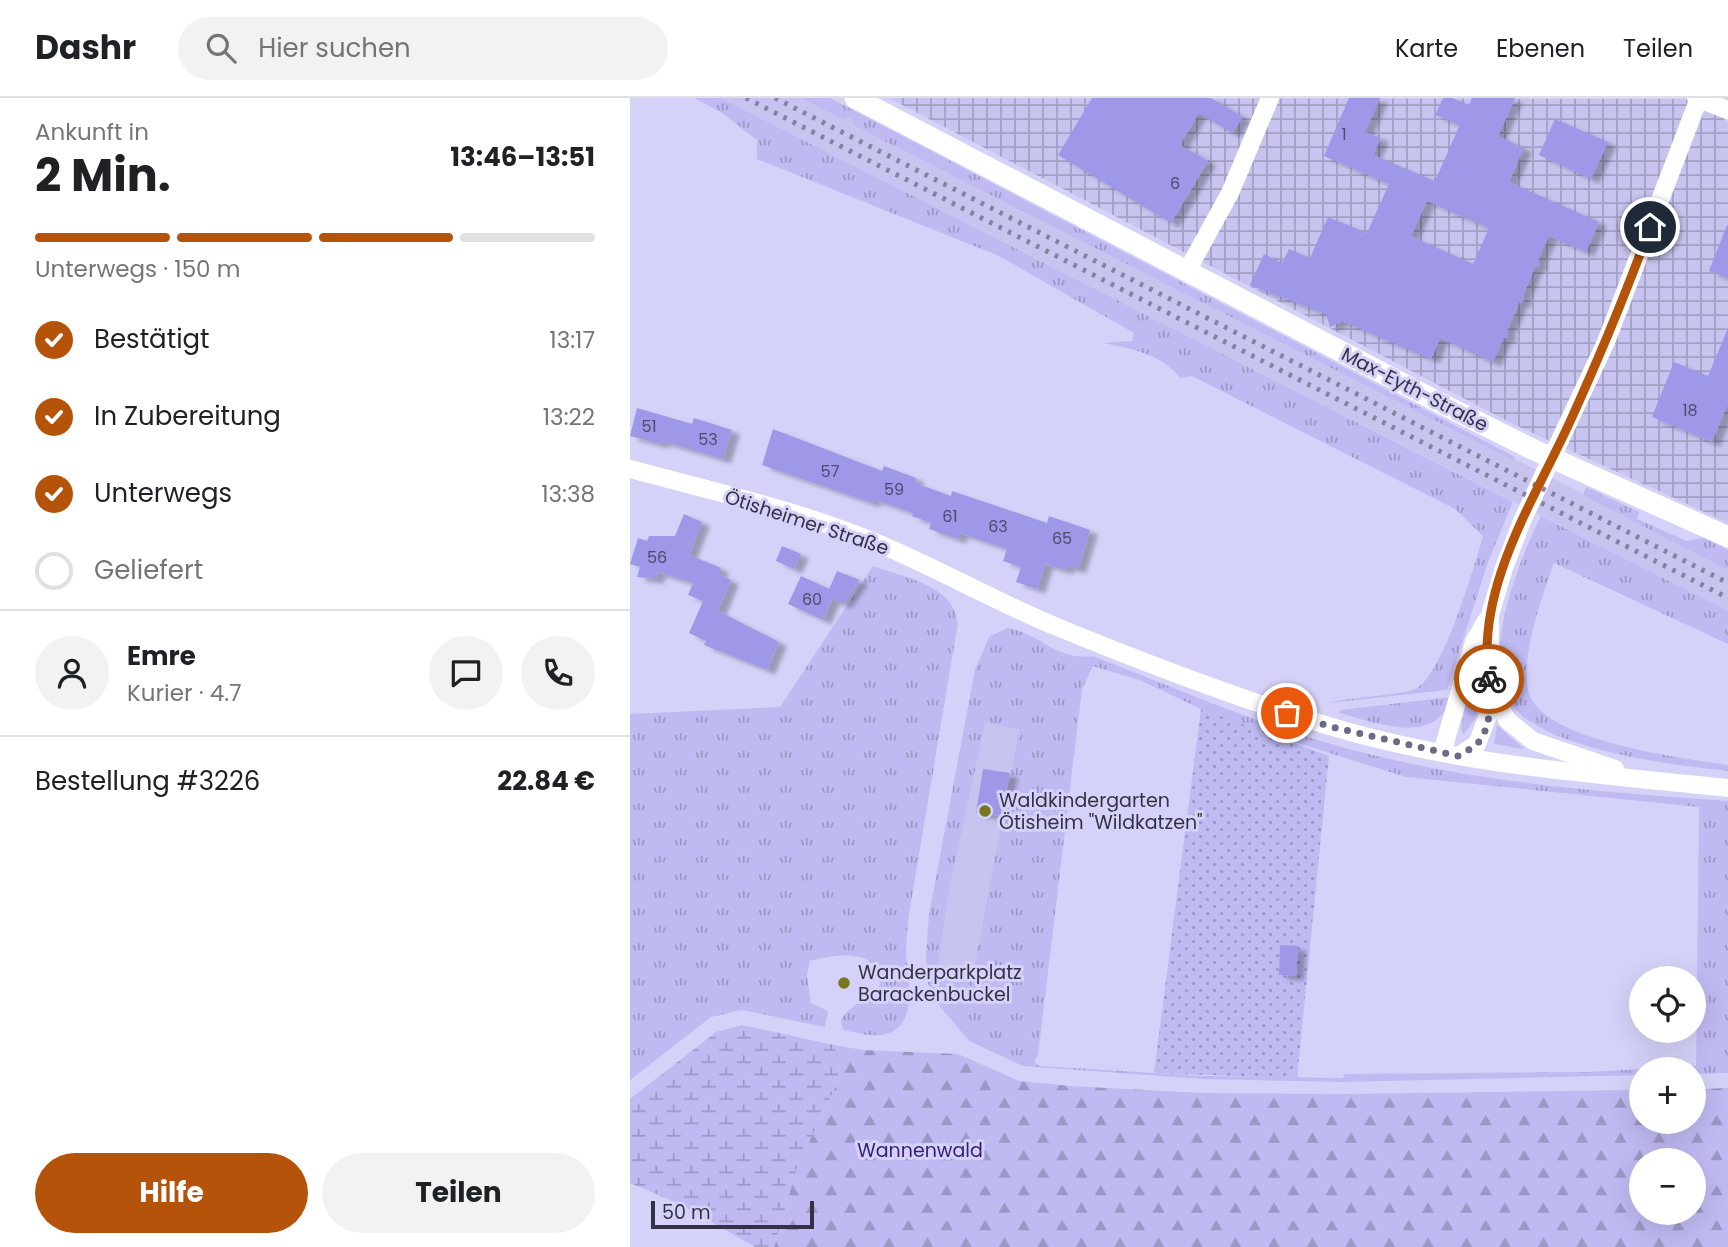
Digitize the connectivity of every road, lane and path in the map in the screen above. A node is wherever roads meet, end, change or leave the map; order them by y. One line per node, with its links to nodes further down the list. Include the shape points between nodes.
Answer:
1 (855, 98): 5 (street, Max-Eyth-Straße)
2 (1270, 98): 5 (street, via 1230,193)
3 (1698, 98): 4 (street); 8 (street, via 1606,342 1522,521)
4 (1728, 110)
5 (1187, 271): 7 (street, Max-Eyth-Straße, via 1534,450)
6 (630, 469): 10 (street, Ötisheimer Straße, via 769,506 871,541 1064,630 1243,699 1332,727)
7 (1728, 537)
8 (1490, 615): 9 (street, via 1487,667); 10 (street, via 1474,642)
9 (1491, 694): 10 (street, via 1477,744); 11 (street, via 1508,721 1533,741)
10 (1450, 754): 11 (street, Ötisheimer Straße)
11 (1651, 780): 12 (street)
12 (1728, 788)

